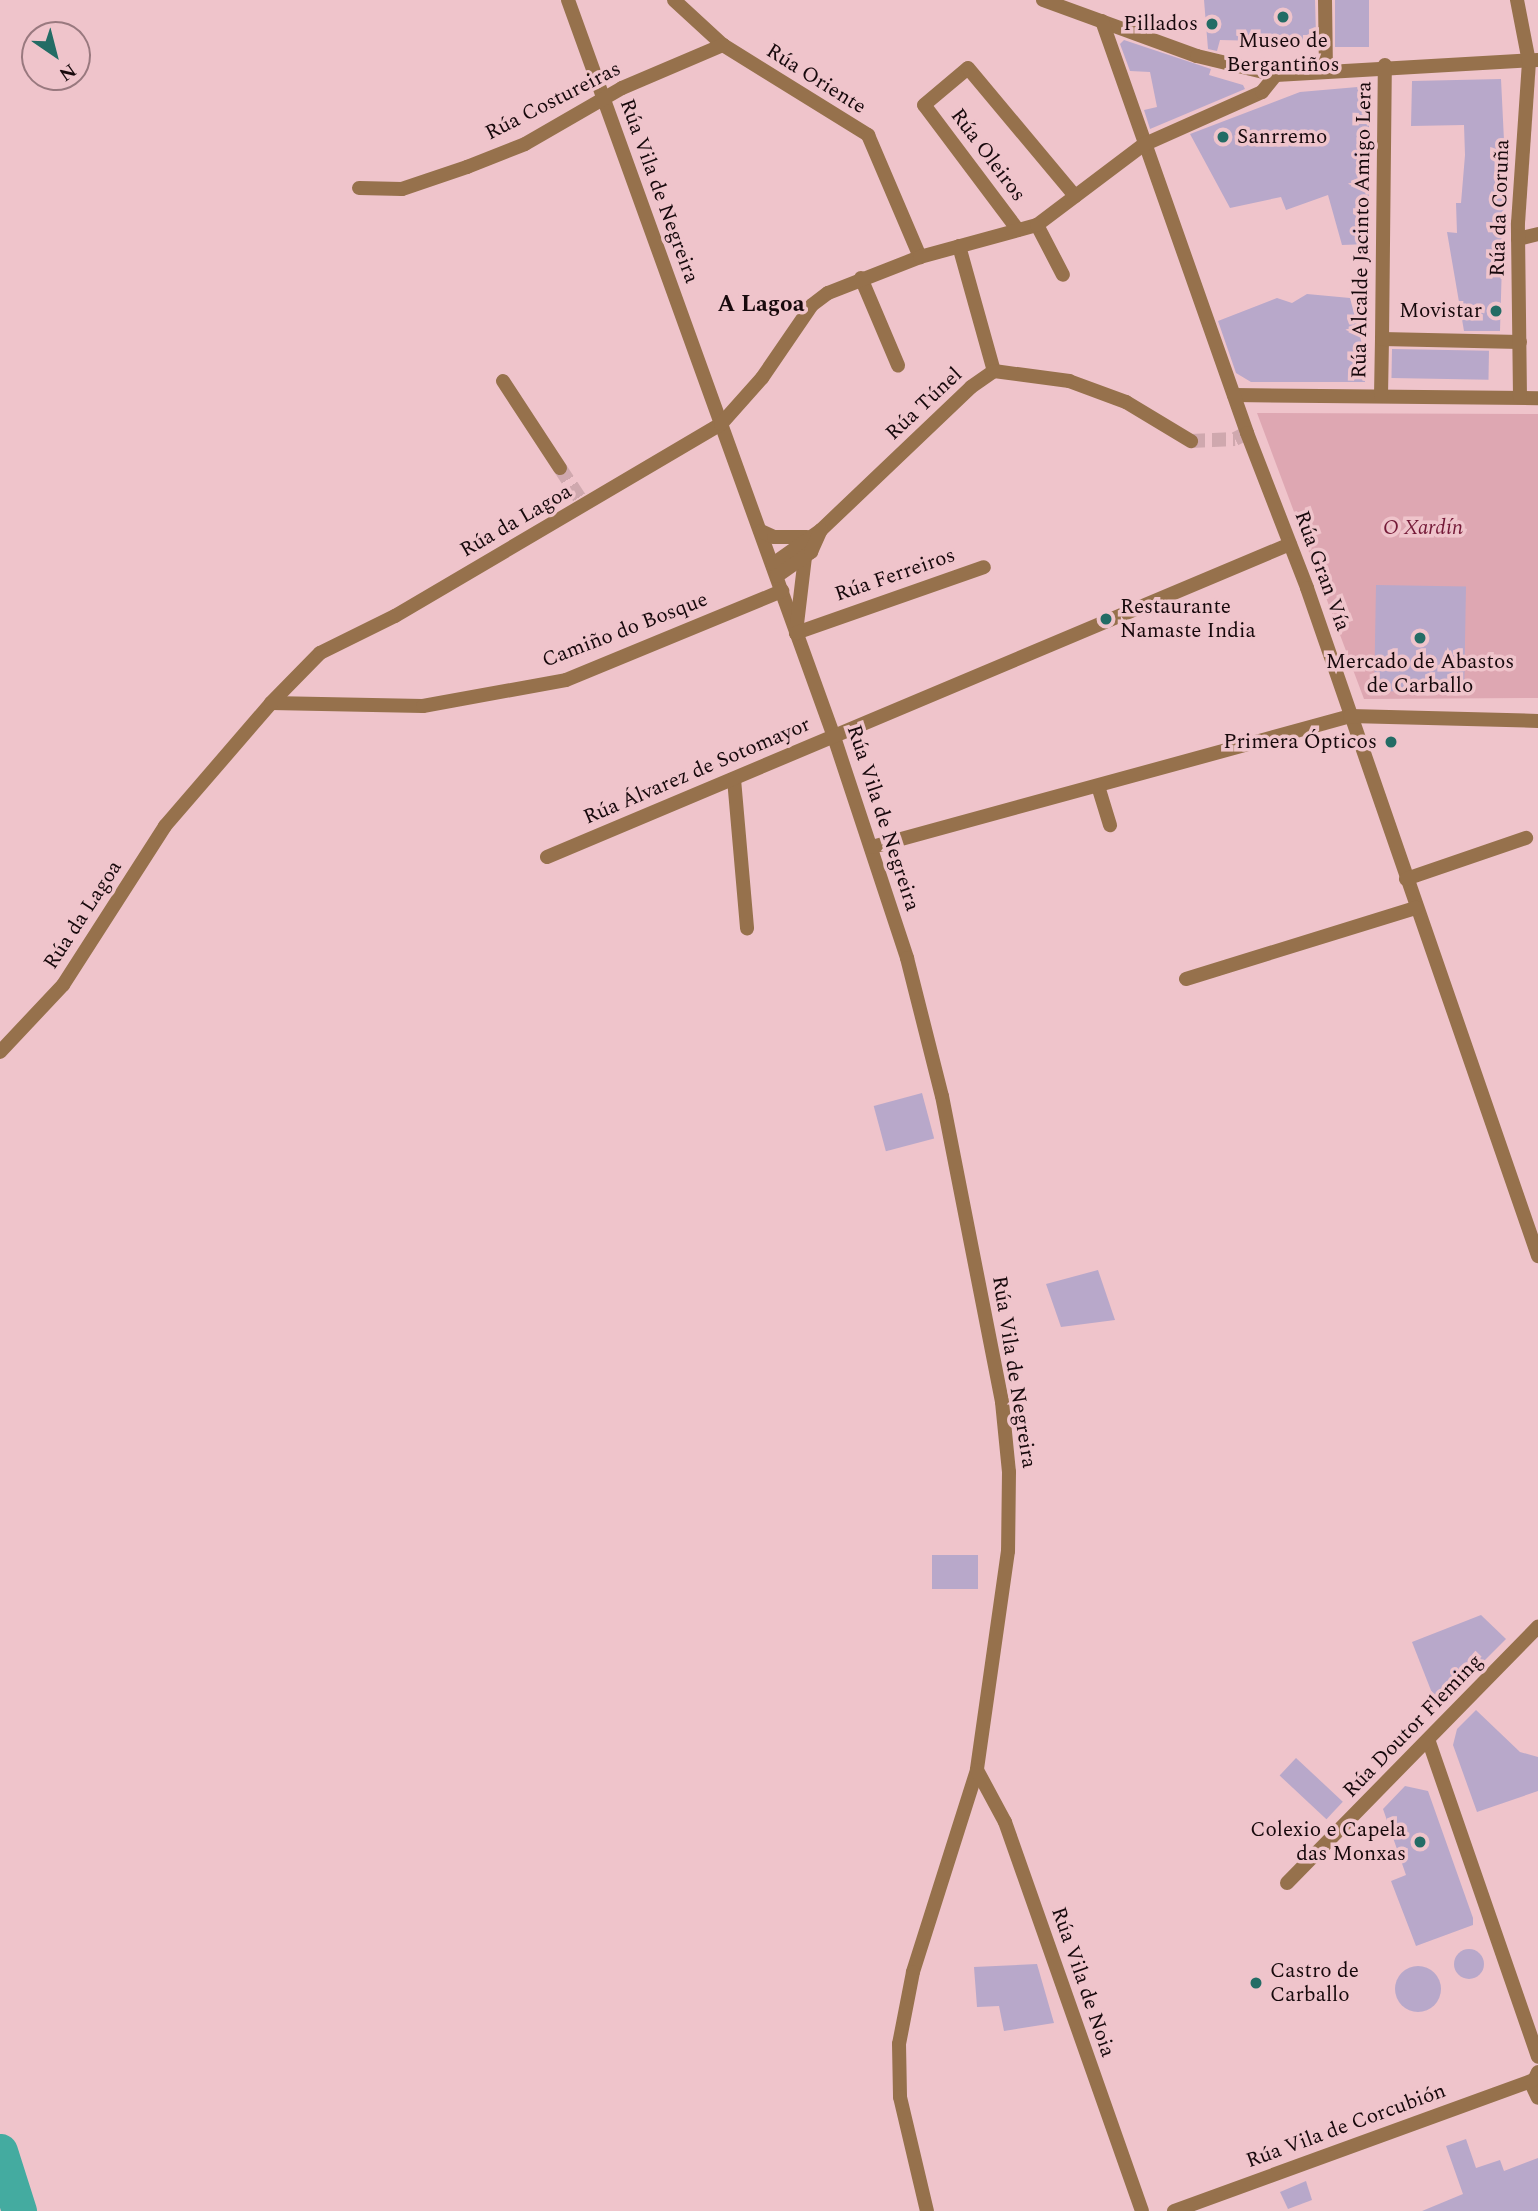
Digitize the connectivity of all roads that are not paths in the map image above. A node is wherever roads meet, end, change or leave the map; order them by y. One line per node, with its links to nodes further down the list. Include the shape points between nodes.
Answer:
1 (568, 0): 12 (street, Rúa Vila de Negreira)
2 (674, 0): 7 (street, Rúa Oriente)
3 (1043, 0): 6 (street)
4 (1325, 0): 10 (street)
5 (1517, 0): 8 (street, Rúa da Coruña)
6 (1102, 21): 11 (street, via 1197,56); 13 (street, Rúa Gran Vía)
7 (723, 45): 12 (street, Rúa Costureiras); 21 (street, Rúa Oriente, via 867,135)
8 (1535, 62): 9 (street); 19 (street, Rúa da Coruña)
9 (1385, 65): 10 (street); 24 (street, Rúa Alcalde Jacinto Amigo Lera)
10 (1326, 71): 11 (street)
11 (1276, 75): 13 (street, Rúa da Lagoa, via 1262,92)
12 (603, 100): 14 (street, Rúa Costureiras, via 525,144 467,167 402,189); 33 (street, Rúa Vila de Negreira)
13 (1143, 145): 15 (street, Rúa da Lagoa); 29 (street, Rúa Gran Vía)
14 (359, 188)
15 (1075, 196): 16 (street, Rúa da Lagoa); 17 (street, Rúa Oleiros, via 968,68 924,105)
16 (1037, 225): 17 (street, Rúa da Lagoa); 22 (street)
17 (1018, 230): 20 (street, Rúa da Lagoa)
18 (1538, 234): 19 (street)
19 (1518, 239): 25 (street, Rúa da Coruña)
20 (959, 246): 21 (street, Rúa da Lagoa); 27 (street)
21 (920, 257): 23 (street, Rúa da Lagoa)
22 (1063, 275)
23 (862, 278): 26 (street); 33 (street, Rúa da Lagoa, via 812,305 762,378)
24 (1382, 338): 25 (street); 30 (street, Rúa Alcalde Jacinto Amigo Lera)
25 (1520, 342): 31 (street, Rúa da Coruña)
26 (898, 365)
27 (995, 371): 34 (street, Rúa Túnel, via 1069,381 1126,402); 37 (street, Rúa Túnel, via 971,387)
28 (503, 381): 35 (street)
29 (1234, 395): 30 (street); 38 (street, Rúa Gran Vía)
30 (1381, 396): 31 (street)
31 (1520, 397): 32 (street)
32 (1538, 398)
33 (722, 424): 36 (street, Rúa Vila de Negreira); 46 (street, Rúa da Lagoa, via 395,617 320,653)
34 (1191, 441)
35 (560, 468)
36 (761, 531): 37 (street, via 774,537); 41 (street, Rúa Vila de Negreira)
37 (815, 533): 39 (street, Rúa Túnel); 41 (street, Rúa Túnel)
38 (1290, 544): 47 (street, Rúa Gran Vía); 49 (street, Rúa Álvarez de Sotomayor)
39 (805, 557): 41 (street, Rúa Túnel); 43 (street, Rúa Vila de Negreira)
40 (984, 567): 44 (street, Rúa Ferreiros)
41 (775, 570): 42 (street, Rúa Vila de Negreira)
42 (782, 591): 45 (street, Rúa Vila de Negreira); 46 (street, Camiño do Bosque, via 566,680 423,706)
43 (799, 607): 44 (street, Rúa Ferreiros); 45 (street, Rúa Vila de Negreira)
44 (820, 624): 45 (street, Rúa Ferreiros)
45 (796, 633): 49 (street, Rúa Vila de Negreira)
46 (271, 703): 60 (street, Rúa da Lagoa, via 165,825 63,985)
47 (1350, 716): 48 (street); 51 (street); 56 (street, Rúa Gran Vía)
48 (1538, 721)
49 (834, 737): 50 (street, Rúa Álvarez de Sotomayor); 54 (street, Rúa Vila de Negreira)
50 (734, 779): 55 (street, Rúa Álvarez de Sotomayor); 58 (street)
51 (1098, 786): 52 (street); 54 (street)
52 (1110, 825)
53 (1527, 838): 56 (street)
54 (872, 846): 64 (street, Rúa Vila de Negreira, via 936,1070 985,1305 1006,1435 1008,1551)
55 (547, 857)
56 (1406, 879): 57 (street, Rúa Gran Vía)
57 (1416, 908): 59 (street); 61 (street, Rúa Gran Vía)
58 (747, 928)
59 (1186, 979)
60 (0, 1052)
61 (1538, 1256)
62 (1538, 1628): 63 (street, Rúa Doutor Fleming)
63 (1429, 1742): 65 (street, Rúa Doutor Fleming); 66 (street)
64 (977, 1770): 69 (street, Rúa Vila de Negreira, via 913,1972 899,2044 900,2097); 70 (street, Rúa Vila de Noia, via 1005,1822)
65 (1287, 1883)
66 (1538, 2057)
67 (1535, 2077): 68 (street); 71 (street, Rúa Vila de Corcubión)
68 (1538, 2098)
69 (927, 2211)
70 (1142, 2211)
71 (1174, 2211)

